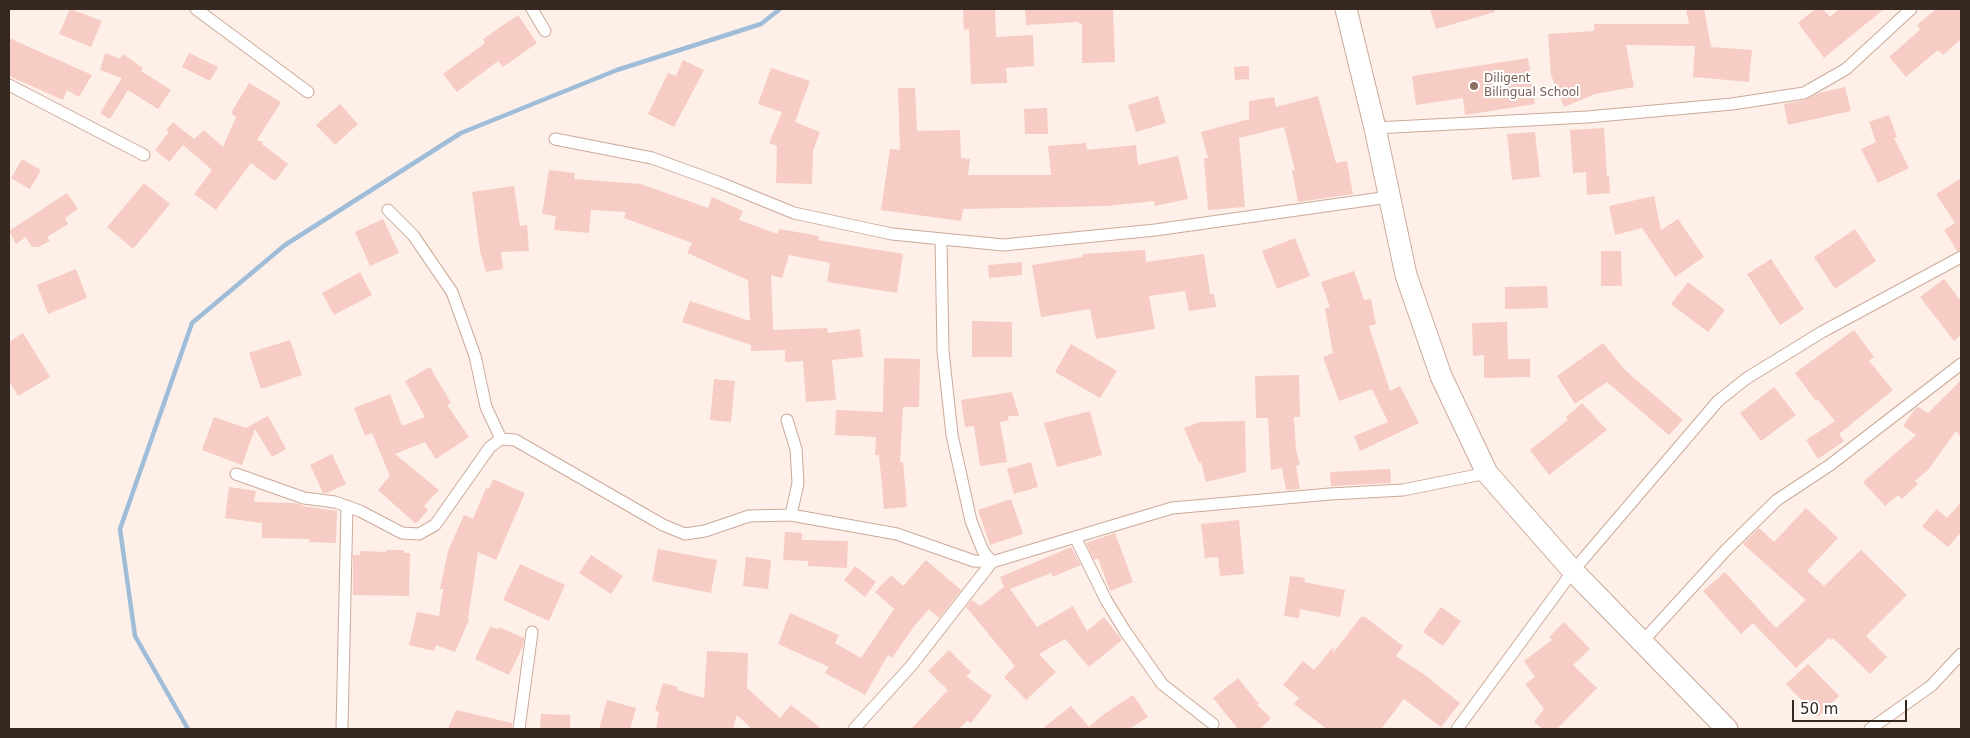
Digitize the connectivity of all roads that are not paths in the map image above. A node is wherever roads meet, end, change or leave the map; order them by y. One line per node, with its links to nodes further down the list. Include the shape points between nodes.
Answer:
1 (196, 9): 7 (street)
2 (532, 9): 5 (street)
3 (1346, 9): 8 (highway)
4 (1911, 9): 8 (street, via 1846,69 1804,93 1732,104 1587,117)
5 (545, 31)
6 (9, 85): 10 (street)
7 (308, 92)
8 (1375, 128): 11 (highway)
9 (555, 139): 13 (street, via 652,158 794,213 892,234)
10 (144, 155)
11 (1389, 197): 13 (street, via 1155,230 1004,245); 18 (highway, via 1406,276 1441,376)
12 (388, 210): 17 (street, via 413,235 452,292 475,356 486,407)
13 (941, 239): 23 (street, via 943,351 952,435 971,521 983,551)
14 (1961, 257): 24 (street, via 1822,332 1747,378 1718,401)
15 (1961, 364): 26 (street, via 1830,465 1777,500 1726,550)
16 (787, 420): 21 (street, via 796,449 798,483)
17 (501, 439): 20 (street, via 479,460 435,525 419,534 402,533); 21 (street, via 515,440 685,534 750,516)
18 (1487, 473): 22 (street, via 1403,490 1172,508); 24 (highway)
19 (236, 474): 20 (street, via 304,498)
20 (348, 506): 29 (street)
21 (791, 515): 23 (street, via 897,534 974,561)
22 (1075, 537): 23 (street); 28 (street, via 1116,616 1162,684)
23 (992, 562): 31 (street, via 911,666)
24 (1573, 571): 26 (highway); 32 (street)
25 (532, 632): 30 (street)
26 (1642, 642): 33 (highway)
27 (1961, 654): 34 (street, via 1931,686)
28 (1213, 724)
29 (342, 729)
30 (519, 729)
31 (854, 729)
32 (1457, 729)
33 (1726, 729)
34 (1870, 729)

